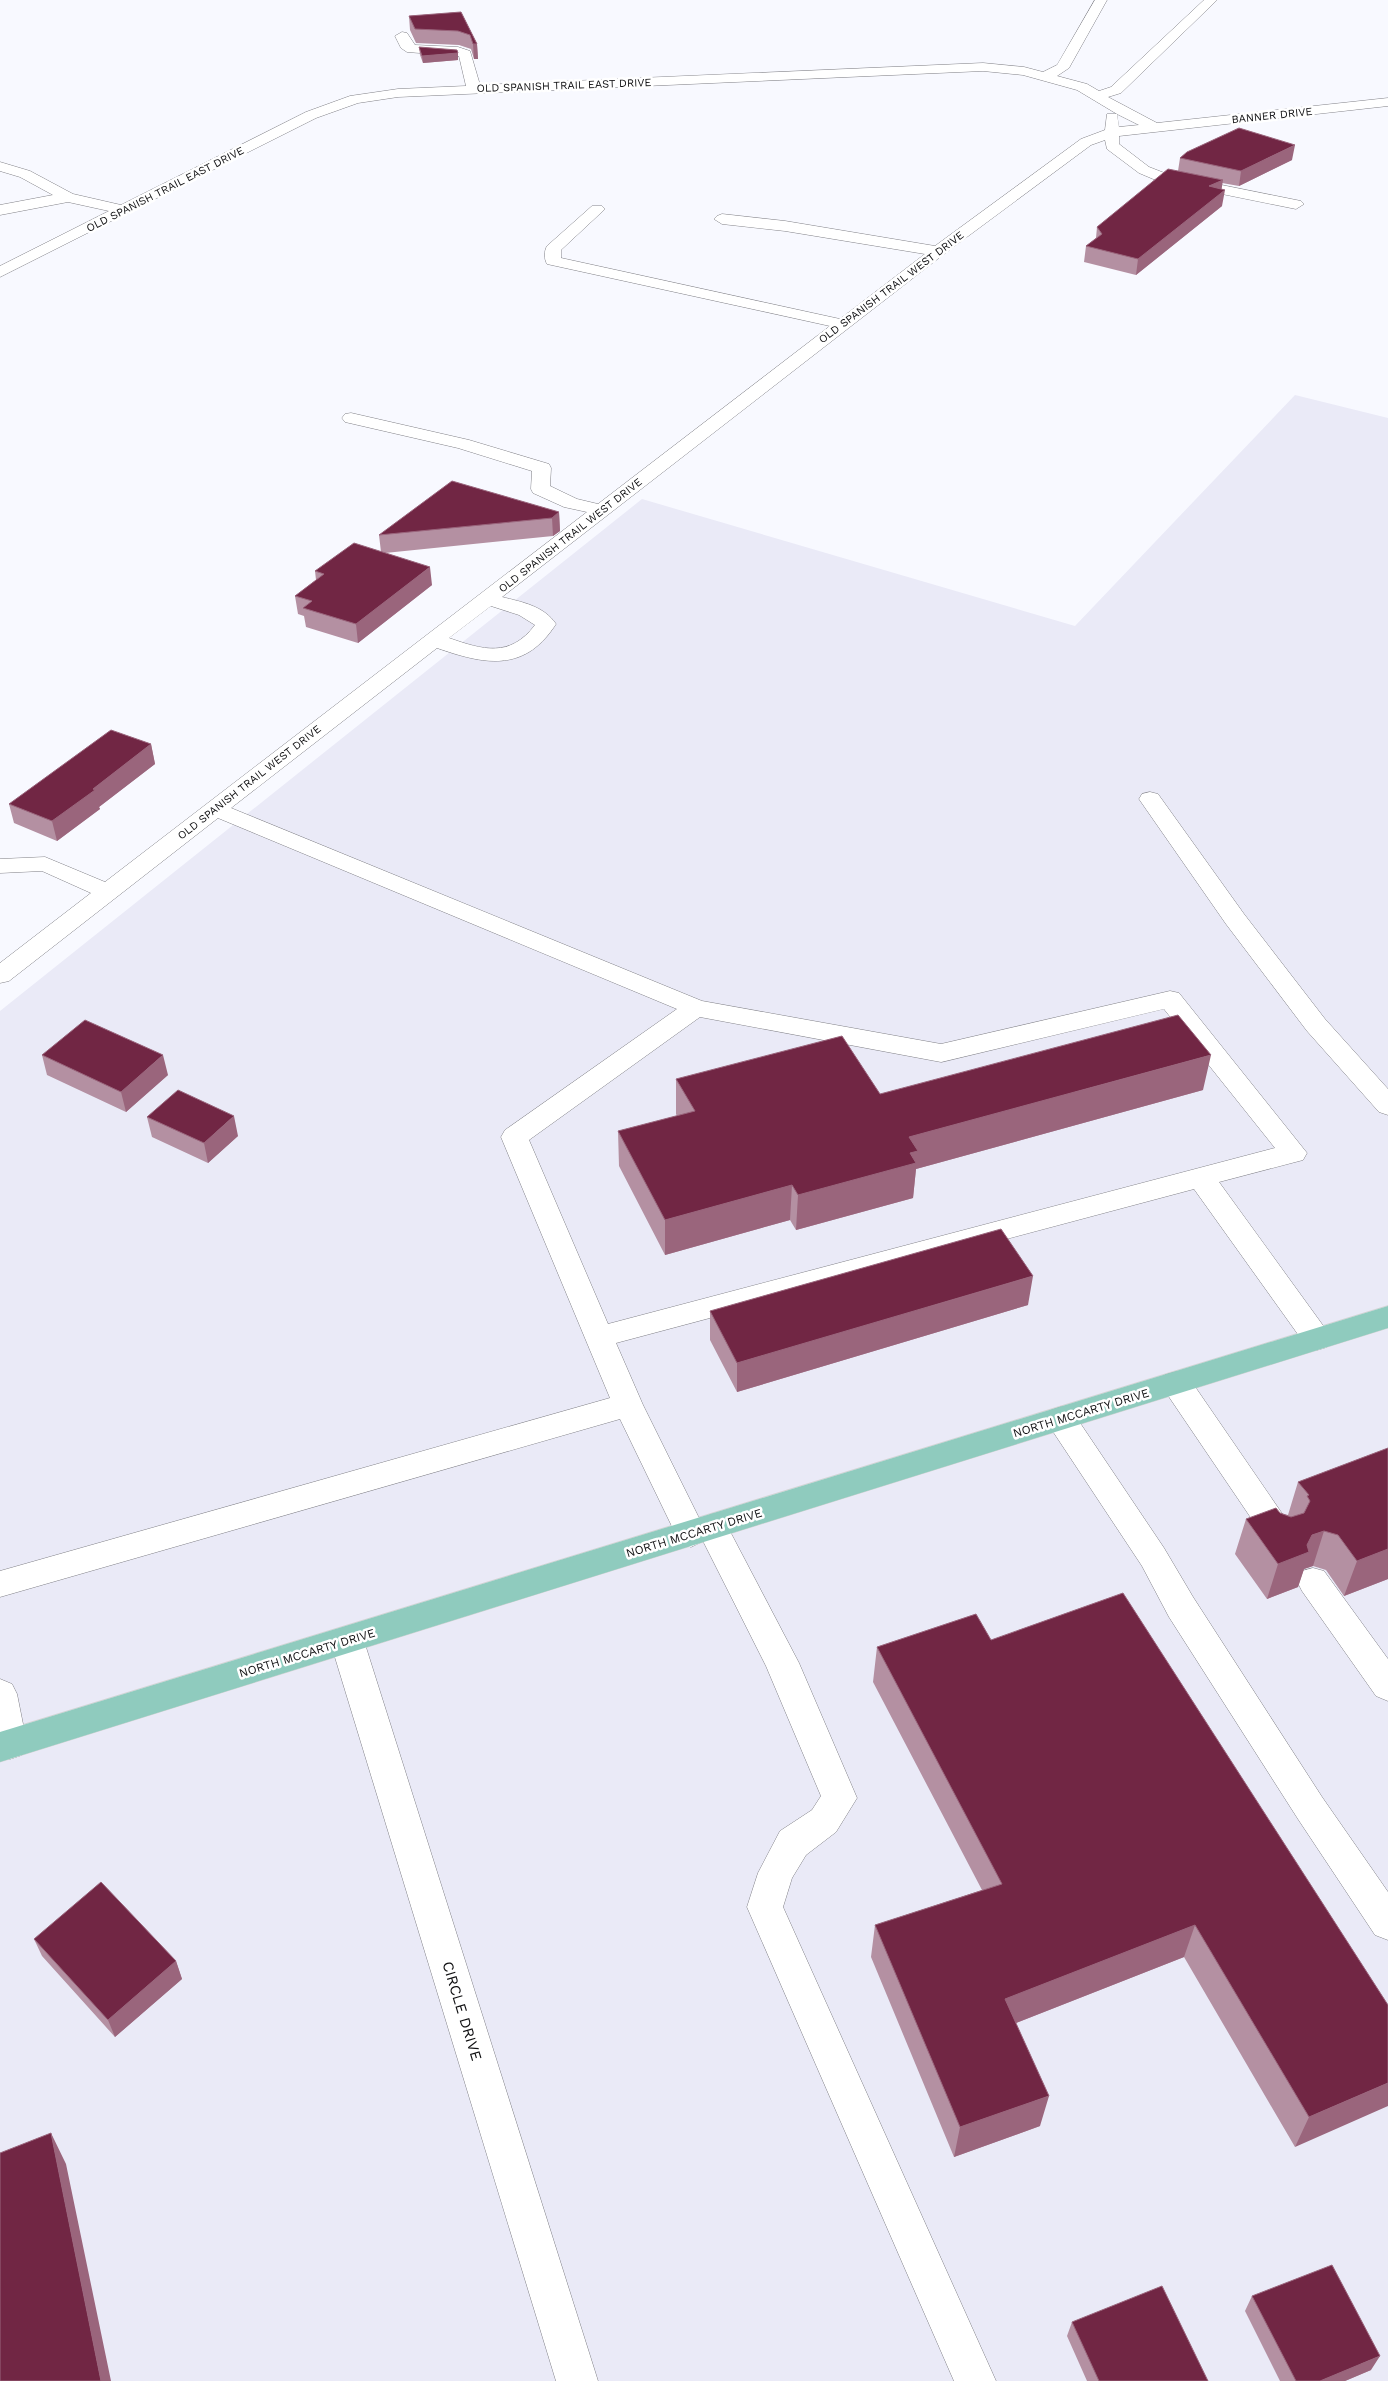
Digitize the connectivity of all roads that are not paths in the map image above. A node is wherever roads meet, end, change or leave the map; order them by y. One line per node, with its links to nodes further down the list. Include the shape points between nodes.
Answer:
1 (1101, 0): 4 (street, via 1062,68)
2 (1211, 0): 6 (street)
3 (402, 36): 5 (street, via 412,49 465,54)
4 (1045, 76): 5 (street, OLD SPANISH TRAIL EAST DRIVE, via 983,67); 6 (street, OLD SPANISH TRAIL EAST DRIVE, via 1082,87)
5 (474, 89): 15 (street, OLD SPANISH TRAIL EAST DRIVE, via 398,92 354,98 311,115)
6 (1103, 100): 8 (street, OLD SPANISH TRAIL EAST DRIVE); 9 (street, via 1112,114)
7 (1388, 102): 8 (street, BANNER DRIVE)
8 (1156, 128): 9 (street, OLD SPANISH TRAIL WEST DRIVE)
9 (1112, 132): 12 (street, via 1112,146 1144,170 1163,178); 17 (street, OLD SPANISH TRAIL WEST DRIVE, via 1086,142)
10 (0, 166): 11 (street, via 25,174)
11 (68, 197): 14 (street); 15 (street)
12 (1296, 204)
13 (597, 209): 19 (street, via 553,250 553,261)
14 (0, 210)
15 (123, 210): 18 (street, OLD SPANISH TRAIL EAST DRIVE)
16 (722, 219): 17 (street)
17 (938, 251): 19 (street, OLD SPANISH TRAIL WEST DRIVE)
18 (0, 272)
19 (842, 324): 21 (street, OLD SPANISH TRAIL WEST DRIVE)
20 (351, 418): 21 (street, via 463,444 542,468 540,489 571,503)
21 (601, 510): 22 (street, OLD SPANISH TRAIL WEST DRIVE)
22 (486, 599): 23 (street, OLD SPANISH TRAIL WEST DRIVE); 23 (street, via 530,612 546,624 542,632 518,652 502,657 489,657)
23 (434, 640): 25 (street, OLD SPANISH TRAIL WEST DRIVE)
24 (1150, 799): 30 (street, via 1235,919 1316,1025)
25 (215, 809): 27 (street, OLD SPANISH TRAIL WEST DRIVE); 29 (street)
26 (0, 866): 27 (street, via 45,864)
27 (108, 892): 28 (street, OLD SPANISH TRAIL WEST DRIVE)
28 (0, 975)
29 (696, 1008): 31 (street, via 941,1053 1170,999 1293,1153); 33 (street, via 514,1137)
30 (1388, 1106)
31 (1200, 1177): 33 (street); 34 (street)
32 (1388, 1317): 34 (main road, NORTH MCCARTY DRIVE)
33 (599, 1337): 36 (street)
34 (1317, 1339): 35 (main road, NORTH MCCARTY DRIVE)
35 (1176, 1383): 37 (main road, NORTH MCCARTY DRIVE); 39 (street)
36 (628, 1404): 38 (street); 41 (street)
37 (1061, 1419): 38 (main road, NORTH MCCARTY DRIVE); 46 (street, via 1153,1557 1181,1607 1310,1808)
38 (702, 1530): 42 (main road, NORTH MCCARTY DRIVE); 48 (street, via 782,1663 838,1798 824,1821 793,1843 776,1873 765,1907)
39 (1282, 1536)
40 (1313, 1581): 43 (street)
41 (0, 1584)
42 (347, 1641): 45 (main road, NORTH MCCARTY DRIVE); 47 (street, CIRCLE DRIVE)
43 (1388, 1686)
44 (0, 1694): 45 (street)
45 (5, 1746)
46 (1388, 1923)
47 (577, 2381)
48 (975, 2381)

